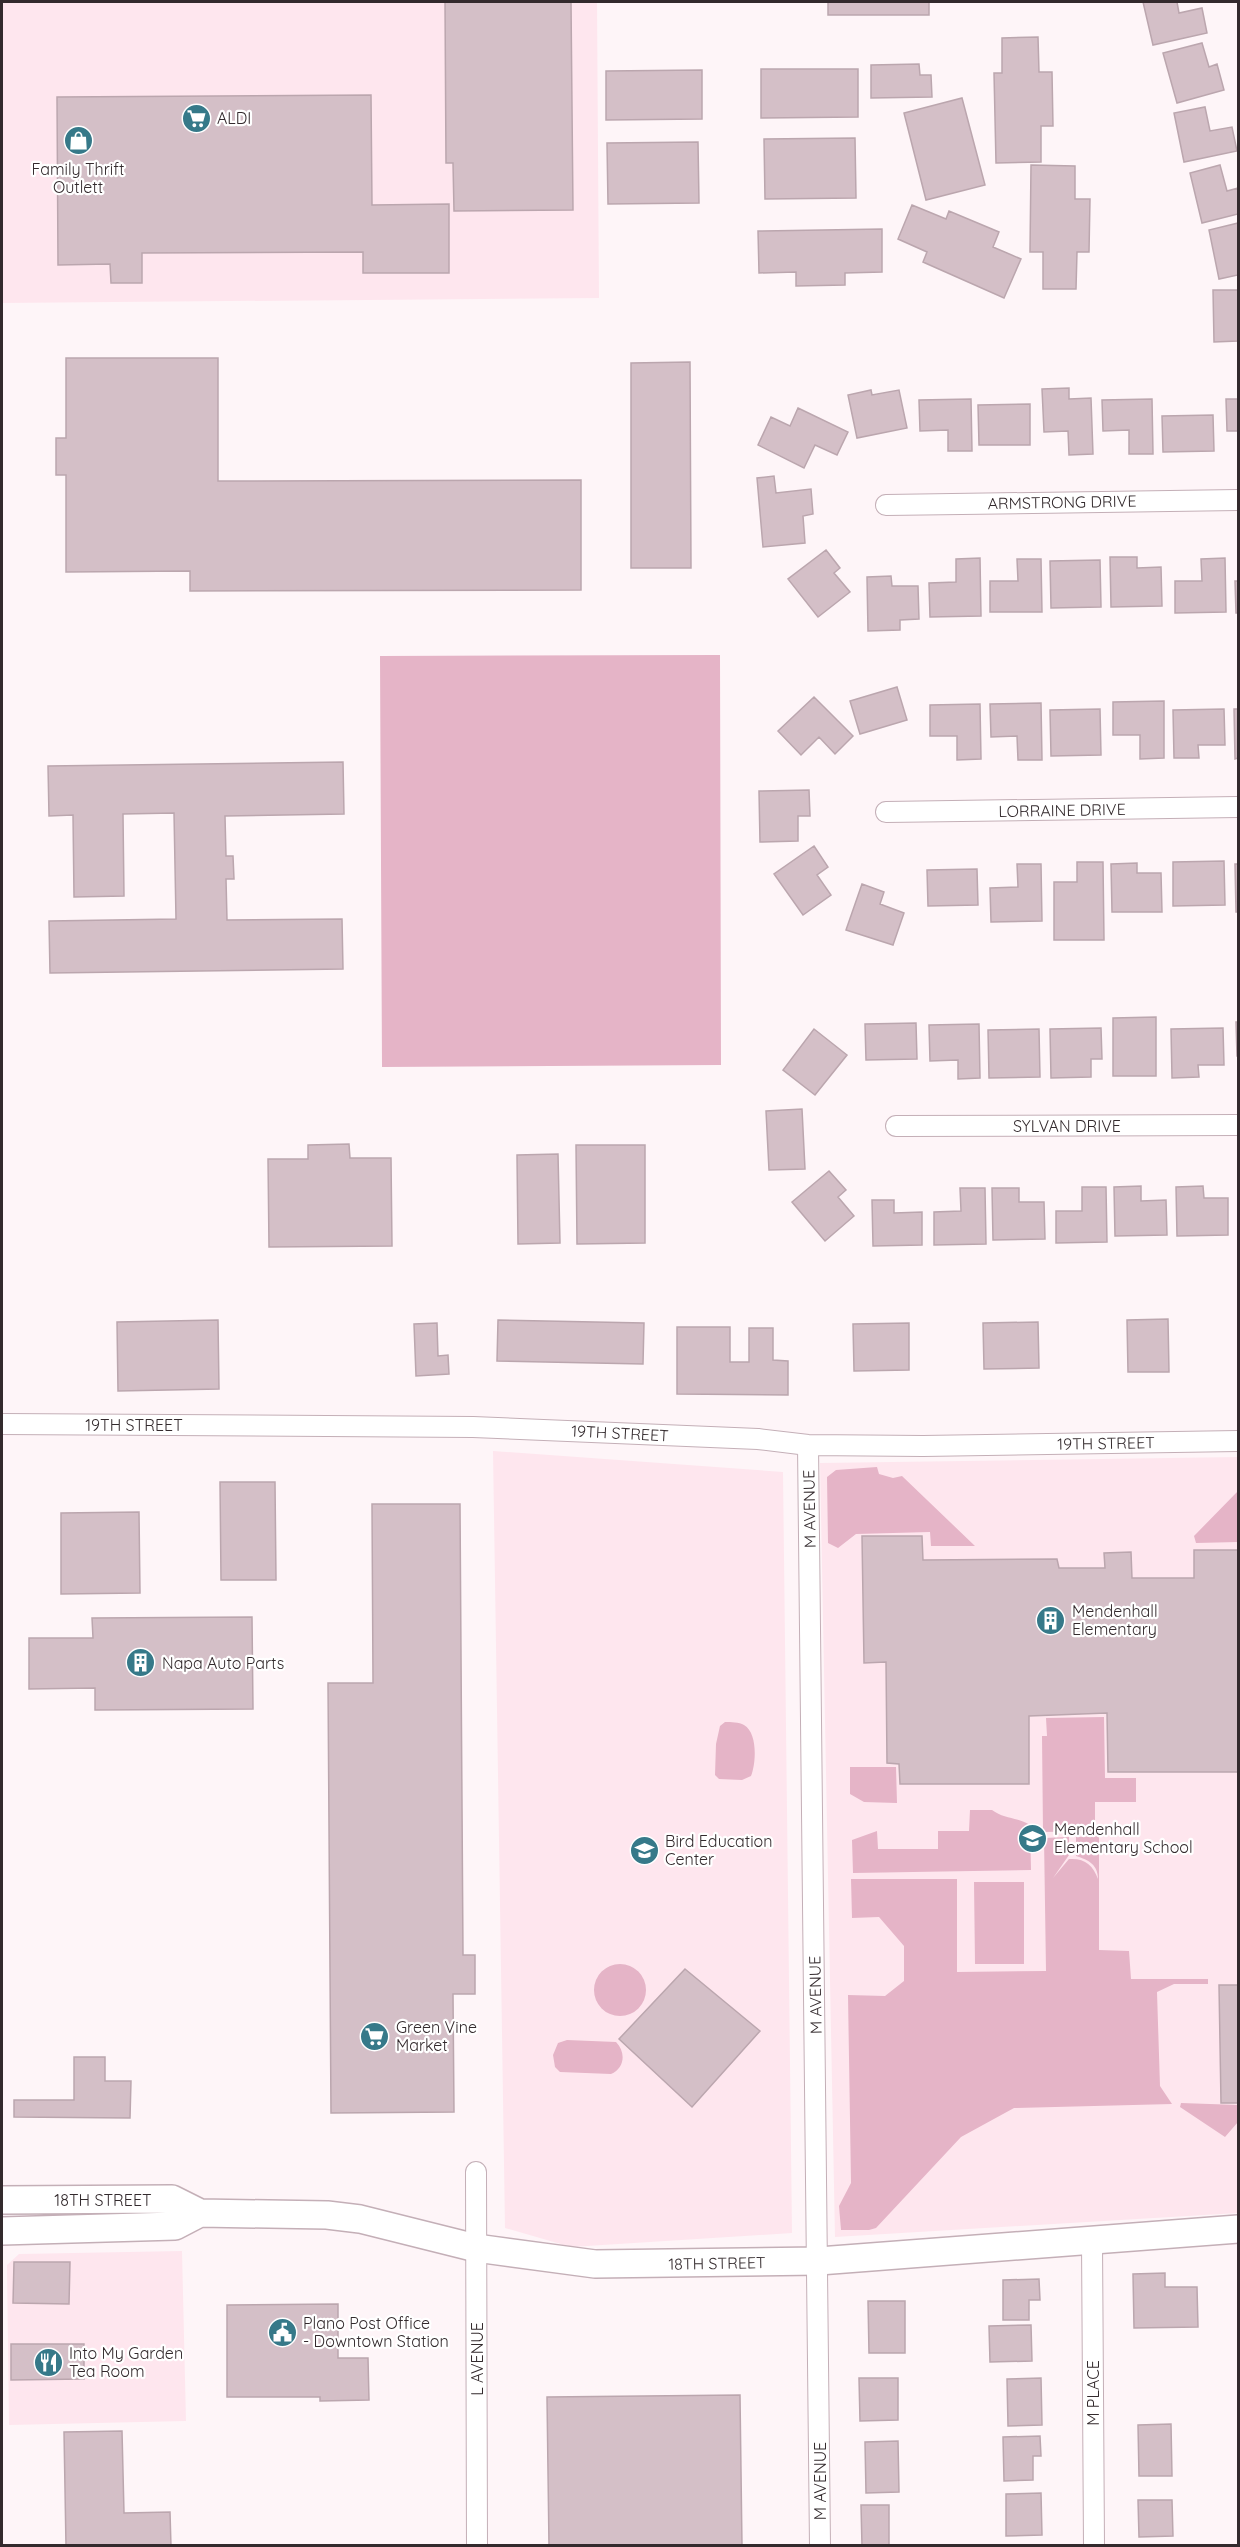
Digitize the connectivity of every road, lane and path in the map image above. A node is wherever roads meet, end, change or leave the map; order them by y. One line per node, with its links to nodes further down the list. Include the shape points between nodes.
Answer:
1 (1239, 500): 2 (street, ARMSTRONG DRIVE)
2 (886, 505)
3 (1239, 807): 4 (street, LORRAINE DRIVE)
4 (886, 812)
5 (1239, 1125): 6 (street, SYLVAN DRIVE)
6 (896, 1126)
7 (2, 1424): 9 (street, 19TH STREET, via 474,1427 758,1439)
8 (1239, 1441): 9 (street, 19TH STREET)
9 (808, 1445): 17 (street, M AVENUE)
10 (476, 2172): 16 (street, L AVENUE)
11 (2, 2200): 12 (street, 18TH STREET, via 172,2199)
12 (200, 2213): 14 (street, 18TH STREET, via 175,2226); 16 (street, 18TH STREET, via 360,2219)
13 (1239, 2229): 15 (street, 18TH STREET)
14 (2, 2231)
15 (1092, 2241): 17 (street, 18TH STREET); 20 (street, M PLACE)
16 (476, 2248): 17 (street, 18TH STREET, via 595,2264); 18 (street, L AVENUE)
17 (819, 2261): 19 (street, M AVENUE)
18 (477, 2546)
19 (820, 2546)
20 (1094, 2546)

